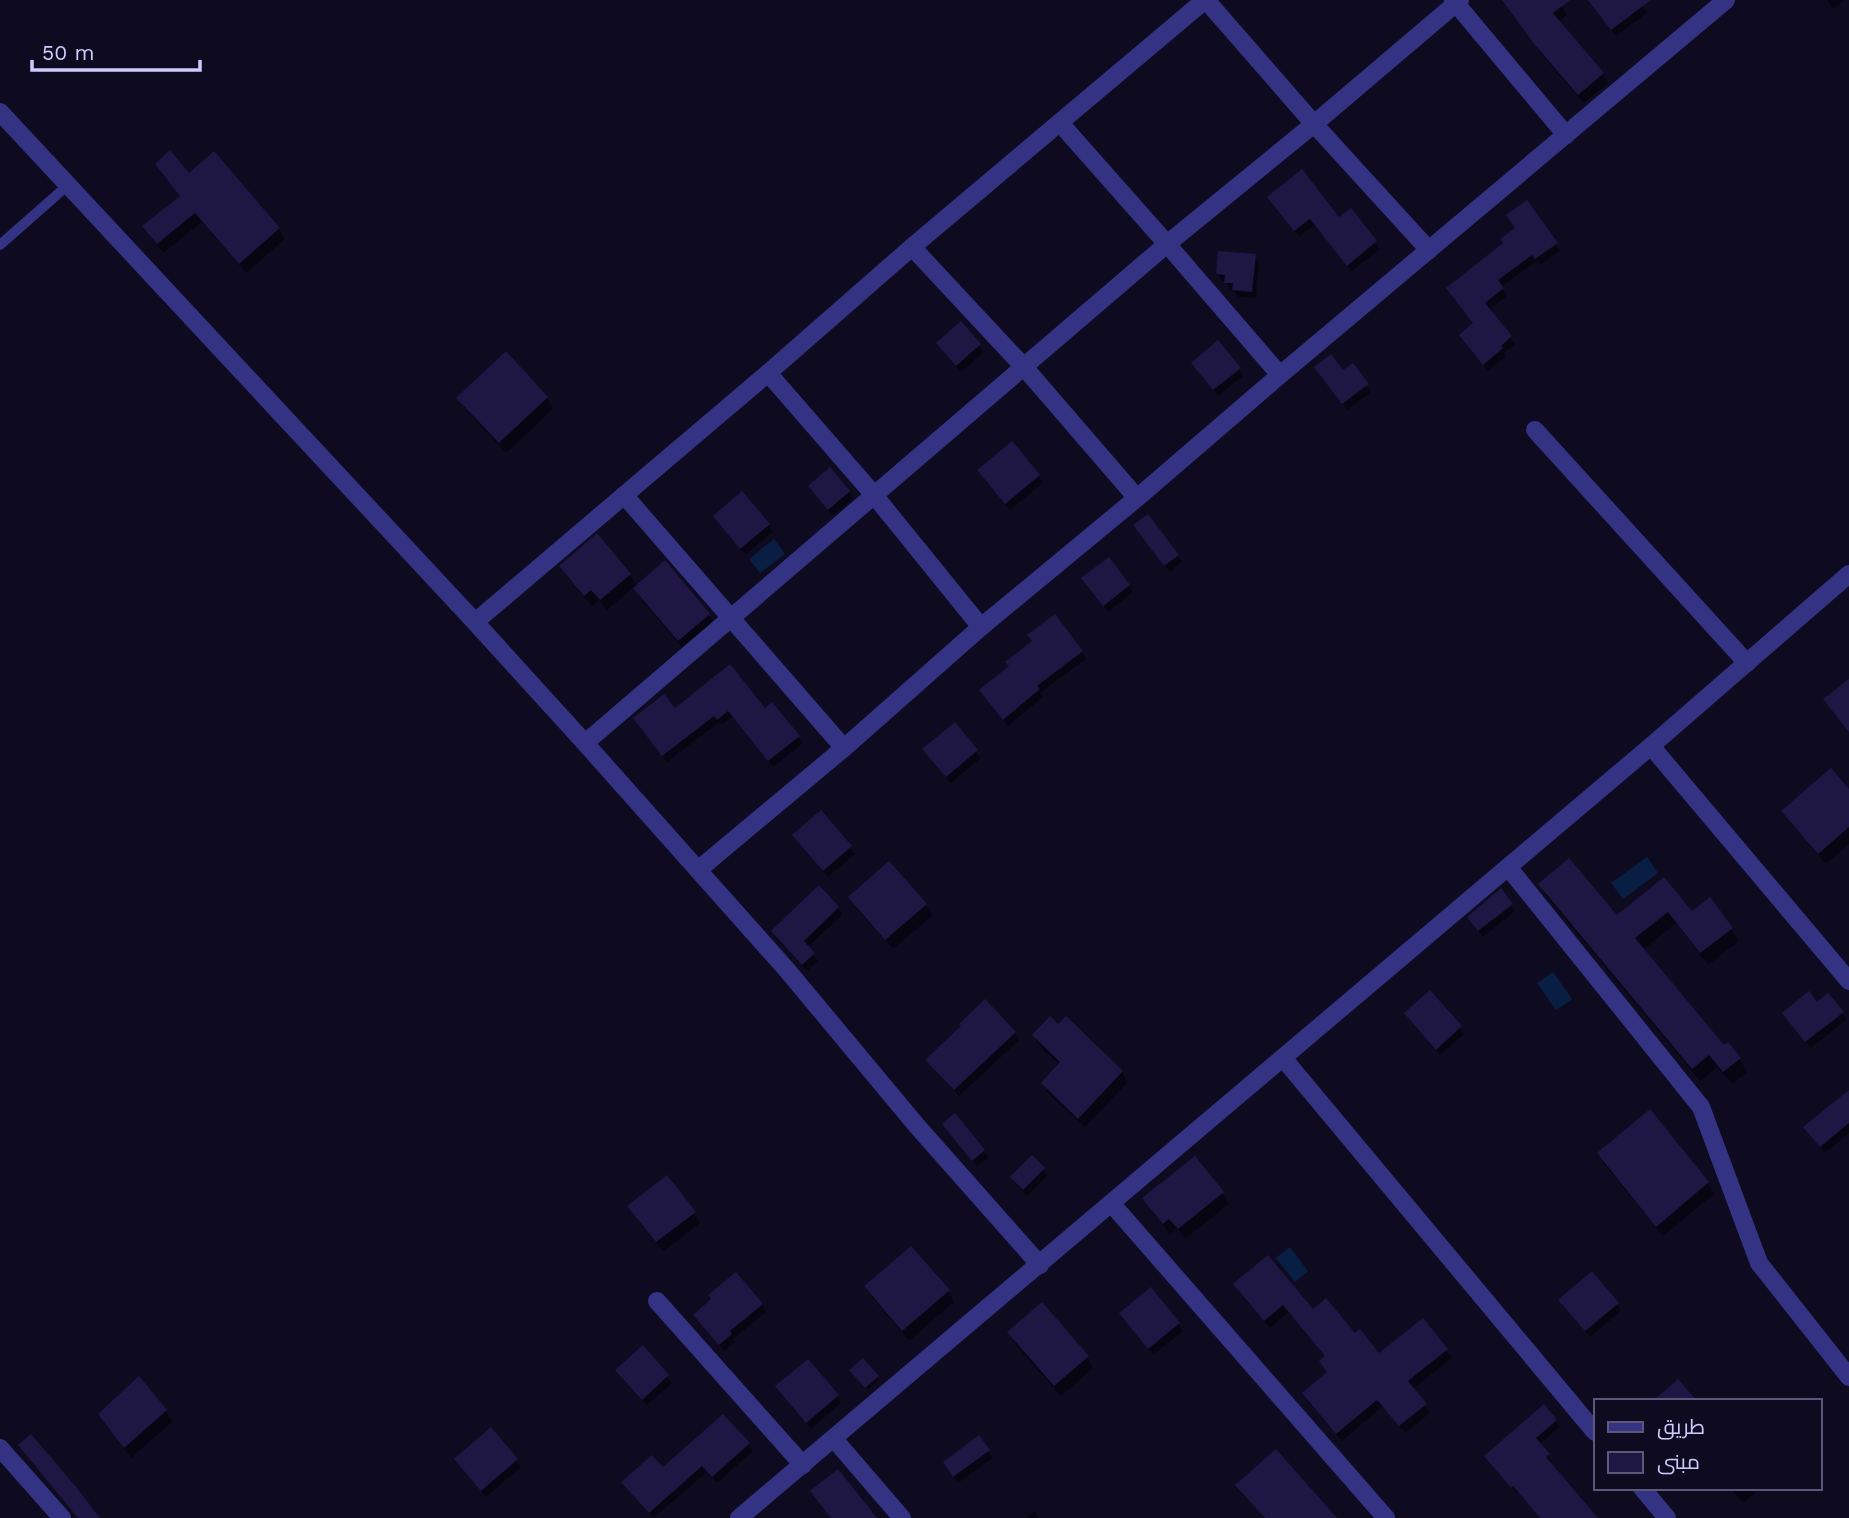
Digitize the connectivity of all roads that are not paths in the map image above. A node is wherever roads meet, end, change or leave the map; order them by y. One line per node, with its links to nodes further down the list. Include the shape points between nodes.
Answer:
1 (1205, 0): 5 (street); 6 (street)
2 (1726, 0): 7 (street)
3 (1456, 1): 6 (street); 7 (street)
4 (0, 112): 8 (street)
5 (1060, 124): 9 (street); 11 (street)
6 (1314, 124): 9 (street); 12 (street)
7 (1566, 135): 12 (street)
8 (68, 185): 10 (lane); 22 (street)
9 (1167, 244): 13 (street); 15 (street)
10 (0, 246)
11 (912, 247): 13 (street); 14 (street)
12 (1429, 250): 15 (street)
13 (1024, 367): 18 (street); 19 (street)
14 (768, 373): 17 (street); 18 (street)
15 (1280, 376): 19 (street)
16 (1535, 430): 24 (street)
17 (624, 495): 21 (street); 22 (street)
18 (874, 495): 21 (street); 23 (street)
19 (1137, 498): 23 (street)
20 (1849, 574): 24 (street)
21 (731, 619): 25 (street); 27 (street)
22 (475, 622): 25 (street)
23 (981, 627): 27 (street)
24 (1747, 663): 26 (street)
25 (585, 743): 29 (street)
26 (1651, 746): 28 (street); 30 (street)
27 (844, 748): 29 (street)
28 (1508, 867): 31 (street); 35 (street, via 1701,1107 1759,1263)
29 (698, 870): 33 (street)
30 (1849, 981)
31 (1283, 1058): 32 (street); 36 (street)
32 (1111, 1203): 33 (street); 44 (street)
33 (1040, 1265): 37 (street)
34 (657, 1301): 39 (street)
35 (1849, 1377)
36 (1594, 1431)
37 (834, 1439): 39 (street); 43 (street)
38 (0, 1448): 41 (street)
39 (803, 1465): 42 (street)
40 (1644, 1490): 45 (street)
41 (62, 1518)
42 (739, 1518)
43 (902, 1518)
44 (1386, 1518)
45 (1667, 1518)

